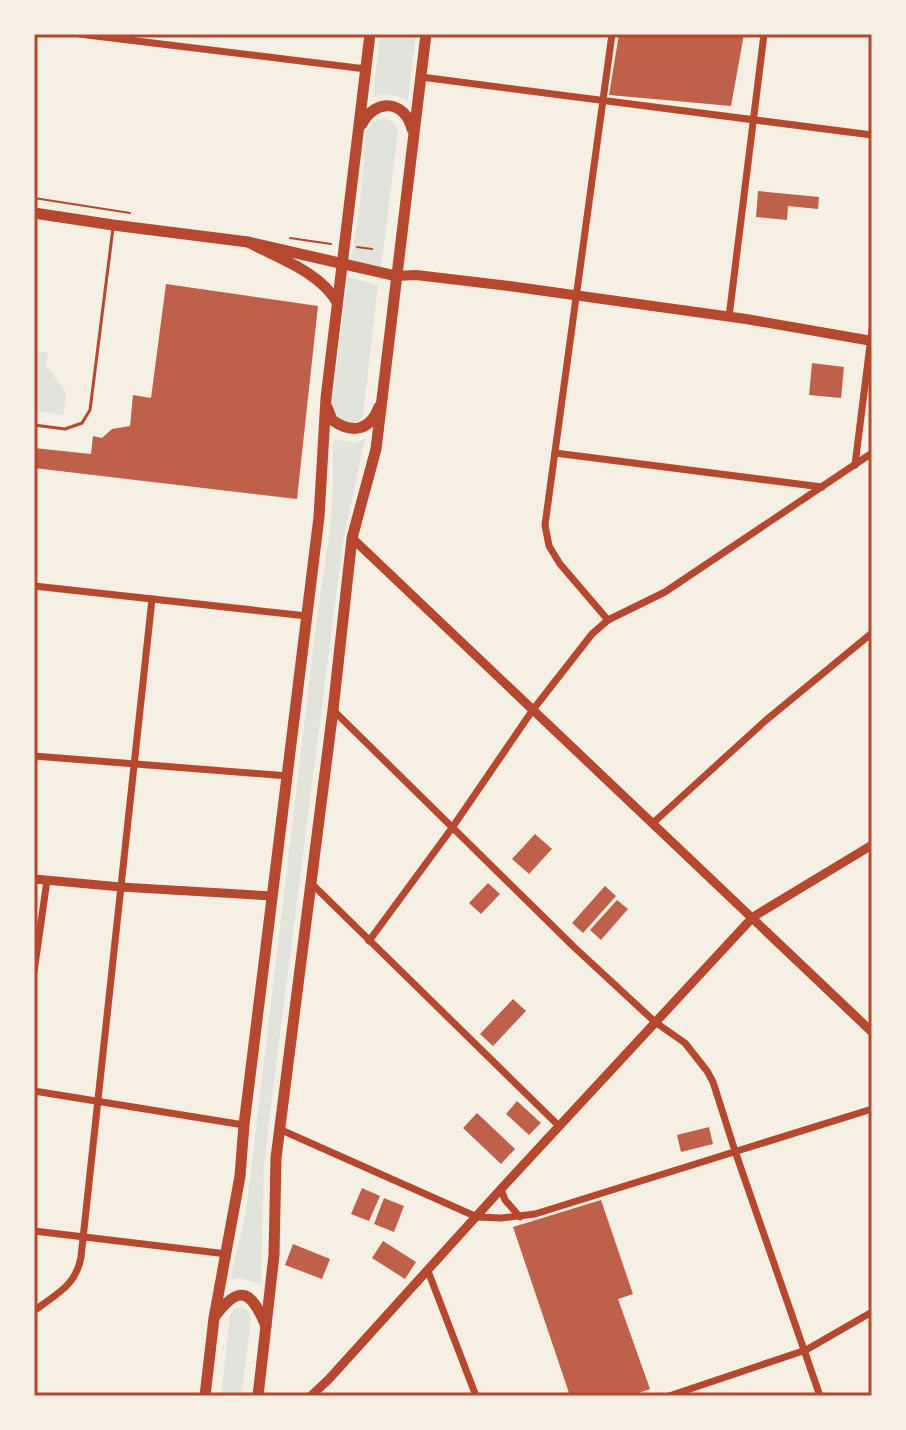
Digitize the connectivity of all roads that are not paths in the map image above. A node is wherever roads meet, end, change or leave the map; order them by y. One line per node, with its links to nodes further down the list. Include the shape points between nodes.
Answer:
1 (79, 34): 7 (street)
2 (161, 34): 7 (street)
3 (370, 34): 8 (main road)
4 (426, 34): 9 (main road)
5 (612, 34): 10 (street)
6 (764, 34): 11 (street)
7 (160, 44): 8 (street)
8 (366, 69): 12 (main road)
9 (421, 77): 10 (street); 14 (main road)
10 (602, 100): 11 (street); 20 (street)
11 (753, 120): 13 (street); 22 (street)
12 (358, 133): 14 (main road, via 370,113 388,106 409,119); 18 (main road)
13 (872, 135)
14 (413, 138): 19 (main road)
15 (34, 213): 16 (main road)
16 (113, 225): 17 (main road); 26 (lane, via 90,410 82,423 65,429)
17 (248, 242): 18 (main road); 21 (main road, via 315,278)
18 (342, 262): 19 (main road); 21 (main road)
19 (396, 276): 20 (main road); 25 (main road)
20 (575, 296): 22 (main road); 27 (street)
21 (337, 302): 24 (main road)
22 (729, 317): 23 (main road)
23 (871, 337): 29 (street)
24 (326, 398): 25 (main road, via 332,420 348,429 361,428); 34 (main road)
25 (381, 403): 31 (main road, via 376,449)
26 (34, 425)
27 (555, 453): 30 (street); 35 (street, via 545,525 549,546)
28 (872, 453): 29 (street)
29 (855, 465): 30 (street)
30 (822, 487): 35 (street, via 665,592)
31 (352, 538): 37 (main road); 38 (street)
32 (34, 586): 33 (street)
33 (152, 599): 34 (street); 40 (street)
34 (307, 616): 41 (main road)
35 (608, 620): 38 (street)
36 (872, 633): 42 (street)
37 (333, 710): 43 (street); 47 (main road)
38 (532, 711): 42 (street); 43 (street)
39 (34, 756): 40 (street)
40 (133, 765): 41 (street); 48 (street)
41 (288, 776): 49 (main road)
42 (653, 823): 50 (street)
43 (452, 828): 51 (street); 53 (street)
44 (872, 845): 50 (street)
45 (34, 879): 46 (street)
46 (47, 880): 48 (street); 52 (street)
47 (311, 883): 51 (street); 60 (main road)
48 (121, 887): 49 (street); 56 (street)
49 (272, 896): 58 (main road)
50 (753, 917): 53 (street); 54 (street)
51 (369, 941): 59 (street)
52 (34, 972)
53 (655, 1022): 59 (street); 61 (street, via 685,1043 707,1071)
54 (872, 1032)
55 (34, 1091): 56 (street)
56 (97, 1101): 58 (street); 66 (street)
57 (872, 1109): 61 (street)
58 (244, 1125): 67 (main road)
59 (559, 1126): 62 (street)
60 (279, 1129): 63 (street); 72 (main road)
61 (735, 1151): 64 (street); 73 (street)
62 (501, 1189): 63 (street); 64 (street)
63 (477, 1217): 64 (street); 68 (street)
64 (520, 1217)
65 (34, 1231): 66 (street)
66 (82, 1236): 67 (street); 69 (street, via 74,1278)
67 (227, 1254): 71 (main road)
68 (428, 1271): 76 (street); 77 (street)
69 (34, 1311)
70 (872, 1312): 73 (street)
71 (214, 1318): 72 (main road, via 231,1298 241,1295 257,1306); 74 (main road)
72 (266, 1326): 75 (main road)
73 (806, 1350): 78 (street); 79 (street)
74 (205, 1396)
75 (258, 1396)
76 (311, 1396)
77 (476, 1396)
78 (669, 1396)
79 (820, 1396)

